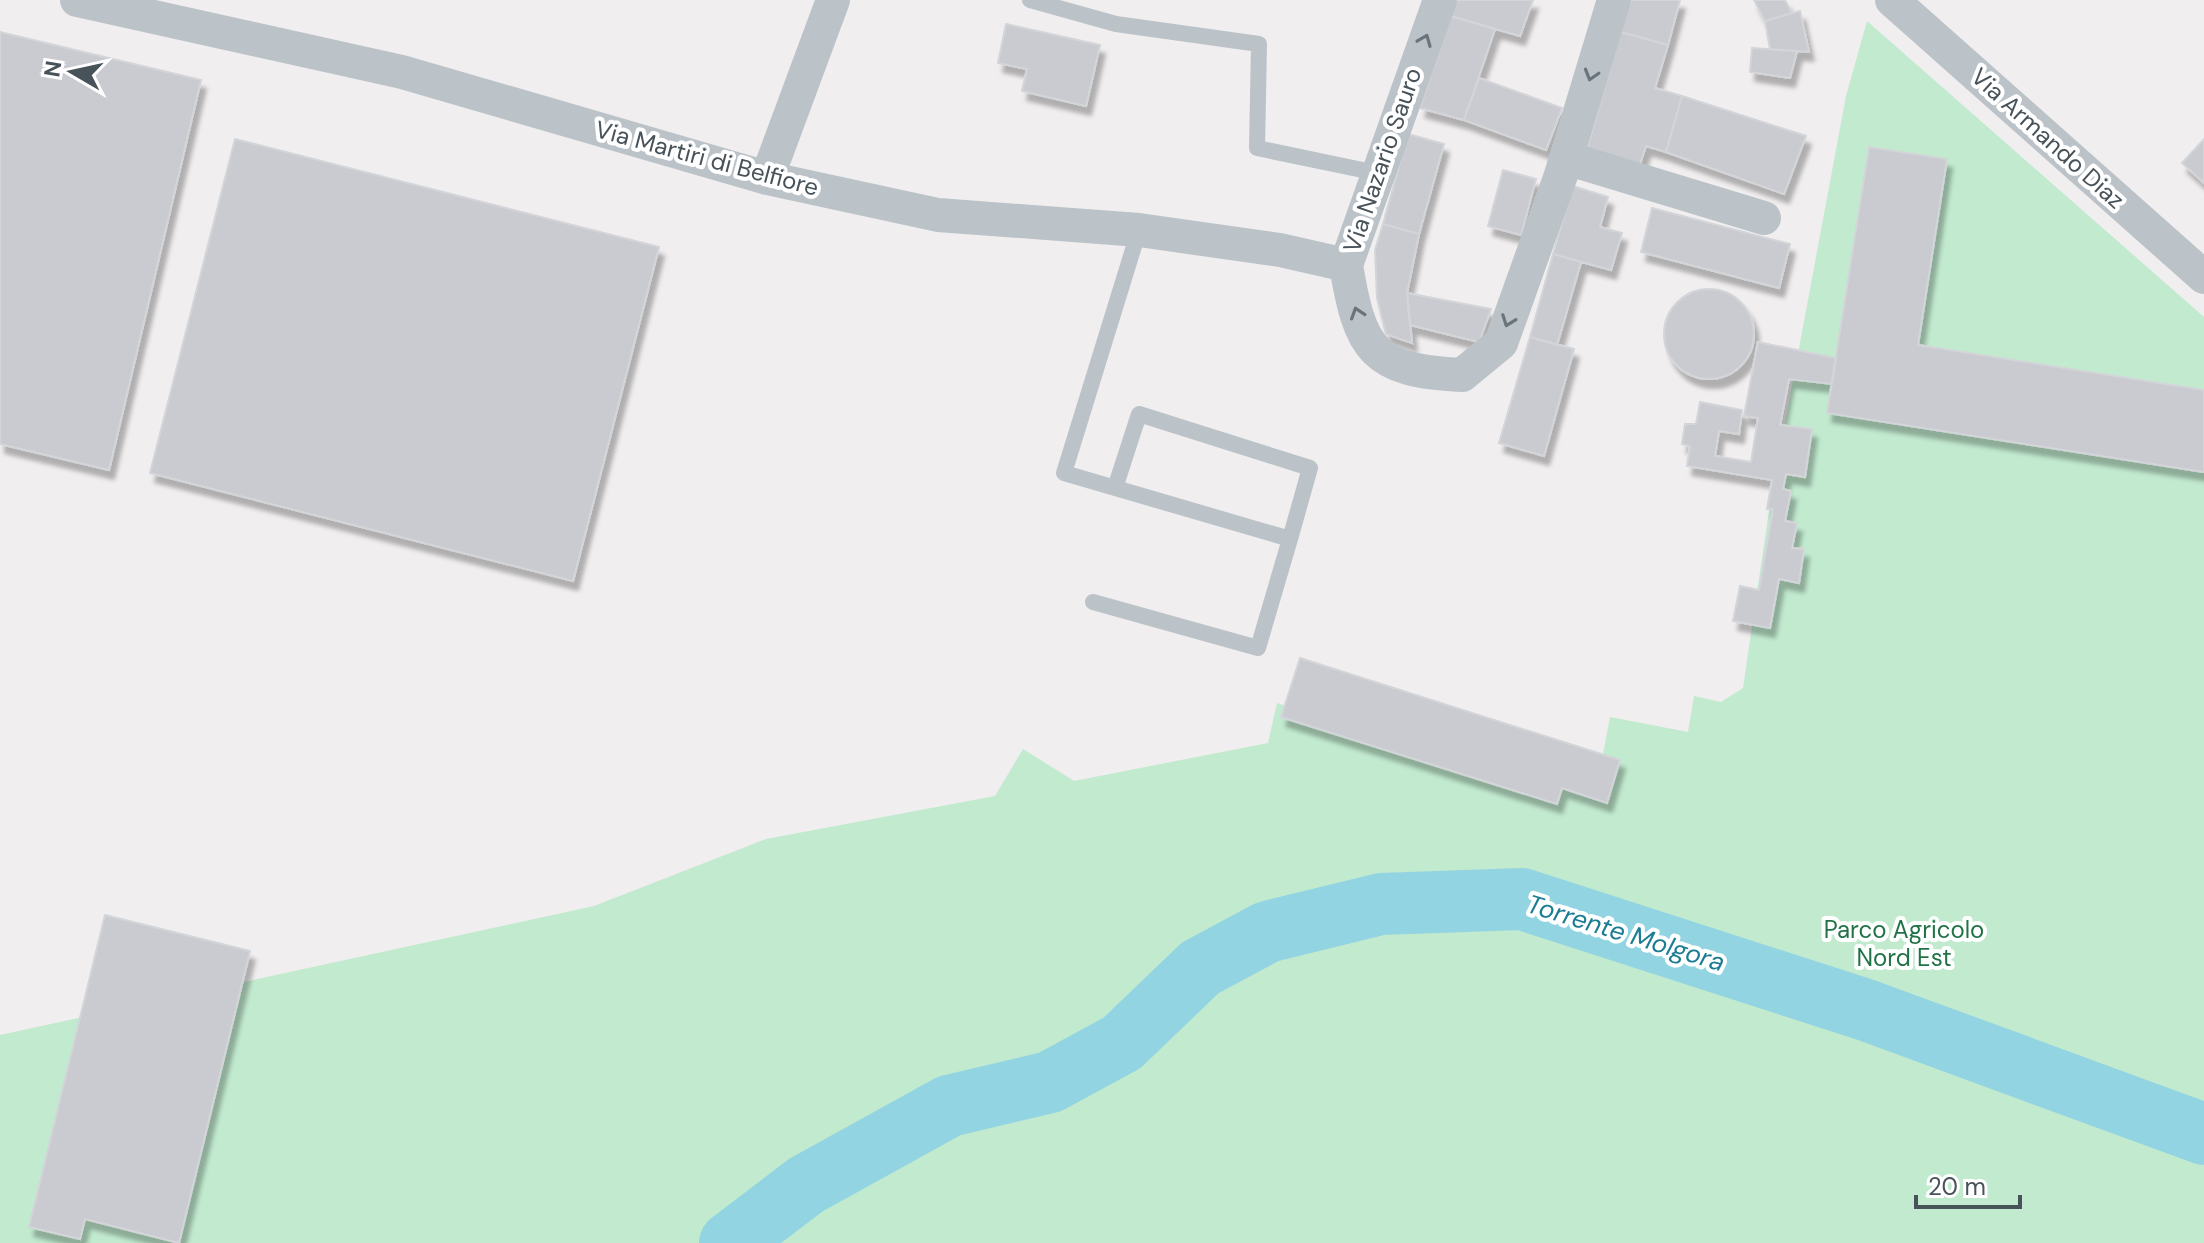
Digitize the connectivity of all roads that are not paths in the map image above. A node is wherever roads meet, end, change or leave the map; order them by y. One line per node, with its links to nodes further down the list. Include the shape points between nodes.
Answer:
1 (77, 0): 9 (street, Via Martiri di Belfiore, via 402,72)
2 (833, 0): 9 (street)
3 (1030, 0): 8 (lane, via 1116,24 1259,44 1257,148)
4 (1440, 0): 8 (street, Via Nazario Sauro, one-way to 4)
5 (1614, 0): 7 (street, one-way to 7)
6 (1892, 0): 13 (street, Via Armando Diaz)
7 (1566, 158): 10 (street); 12 (street, Via Nazario Sauro, one-way to 12, via 1501,343 1462,375 1401,365 1369,347 1354,310)
8 (1377, 173): 12 (street, Via Nazario Sauro)
9 (767, 178): 11 (street, Via Martiri di Belfiore, via 938,215)
10 (1764, 218)
11 (1139, 230): 12 (street, Via Martiri di Belfiore); 14 (lane, via 1064,473)
12 (1346, 265)
13 (2204, 277)
14 (1115, 488): 15 (lane); 15 (lane, via 1139,414 1310,468)
15 (1290, 539): 16 (lane, via 1258,648)
16 (1093, 602)

